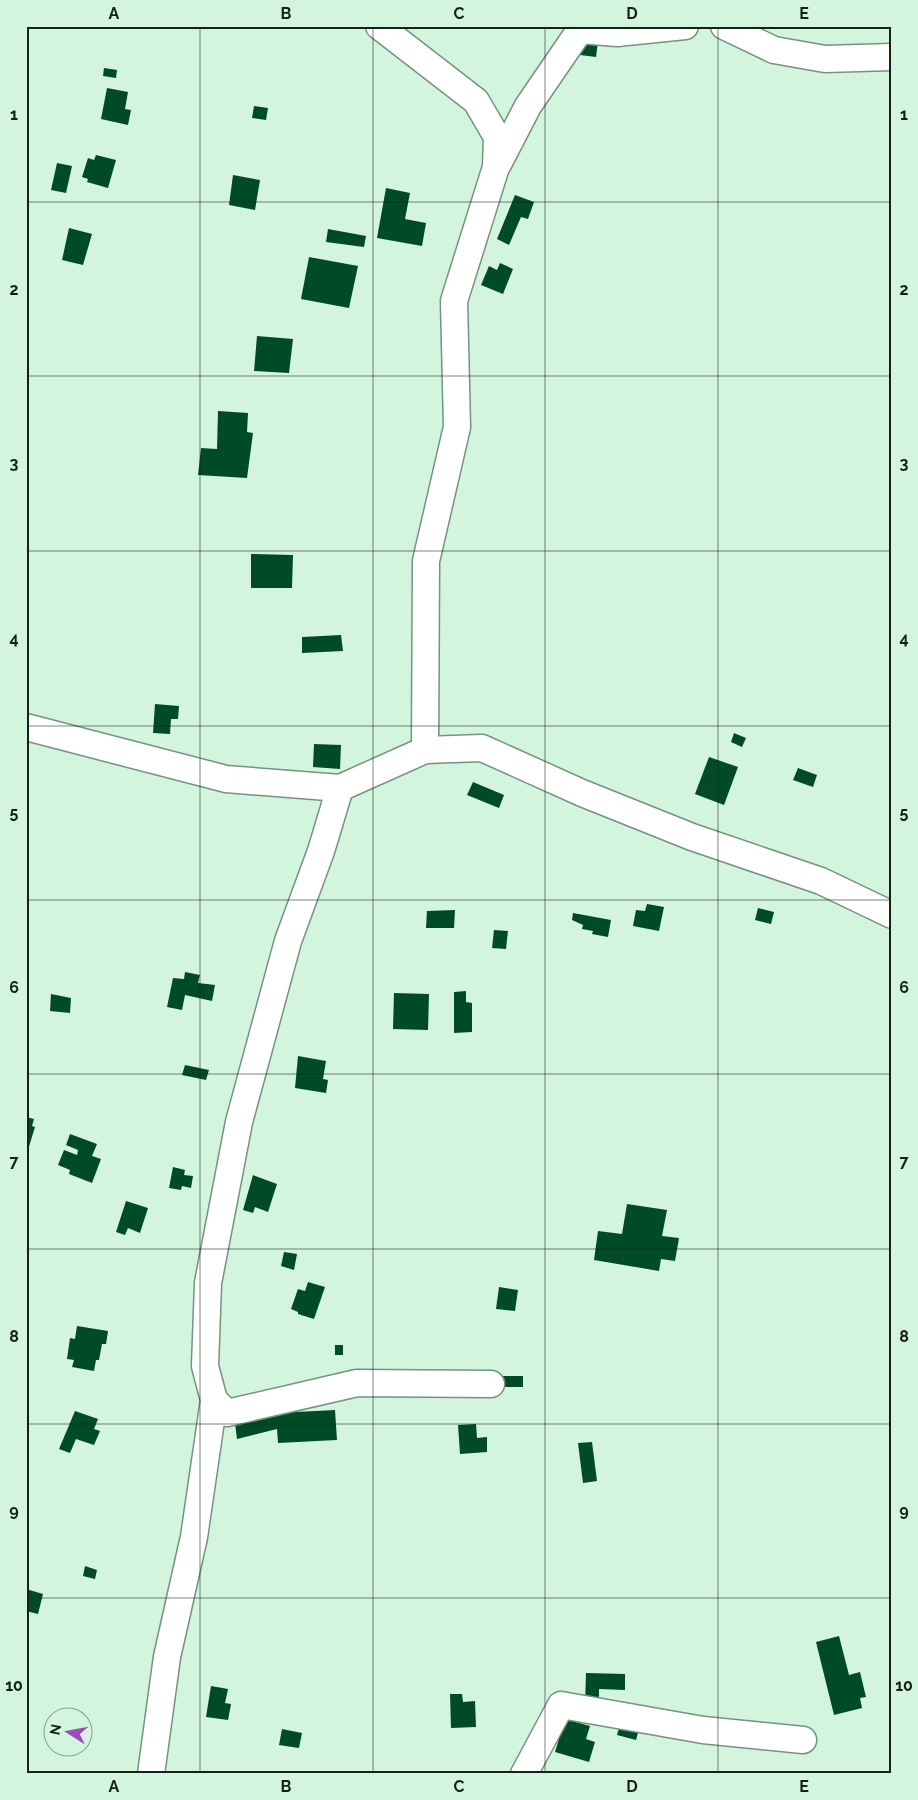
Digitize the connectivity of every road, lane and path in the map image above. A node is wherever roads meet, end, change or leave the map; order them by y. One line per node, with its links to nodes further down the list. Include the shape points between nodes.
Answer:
1 (379, 26): 5 (street, via 476,101 498,137)
2 (685, 26): 5 (street, via 617,33 580,30 528,106)
3 (724, 26): 4 (street, via 774,50 826,58)
4 (892, 57)
5 (496, 167): 7 (street, via 454,301 457,427 426,561)
6 (26, 727): 8 (street, via 226,779)
7 (425, 750): 8 (street); 9 (street, via 482,748 692,837 821,881)
8 (340, 788): 11 (street, via 288,941 239,1122 208,1283 205,1366)
9 (892, 915)
10 (491, 1384): 11 (street, via 357,1383 227,1413)
11 (214, 1400): 13 (street, via 194,1537 168,1657)
12 (803, 1740): 14 (street, via 703,1730 561,1705)
13 (151, 1774)
14 (524, 1774)

